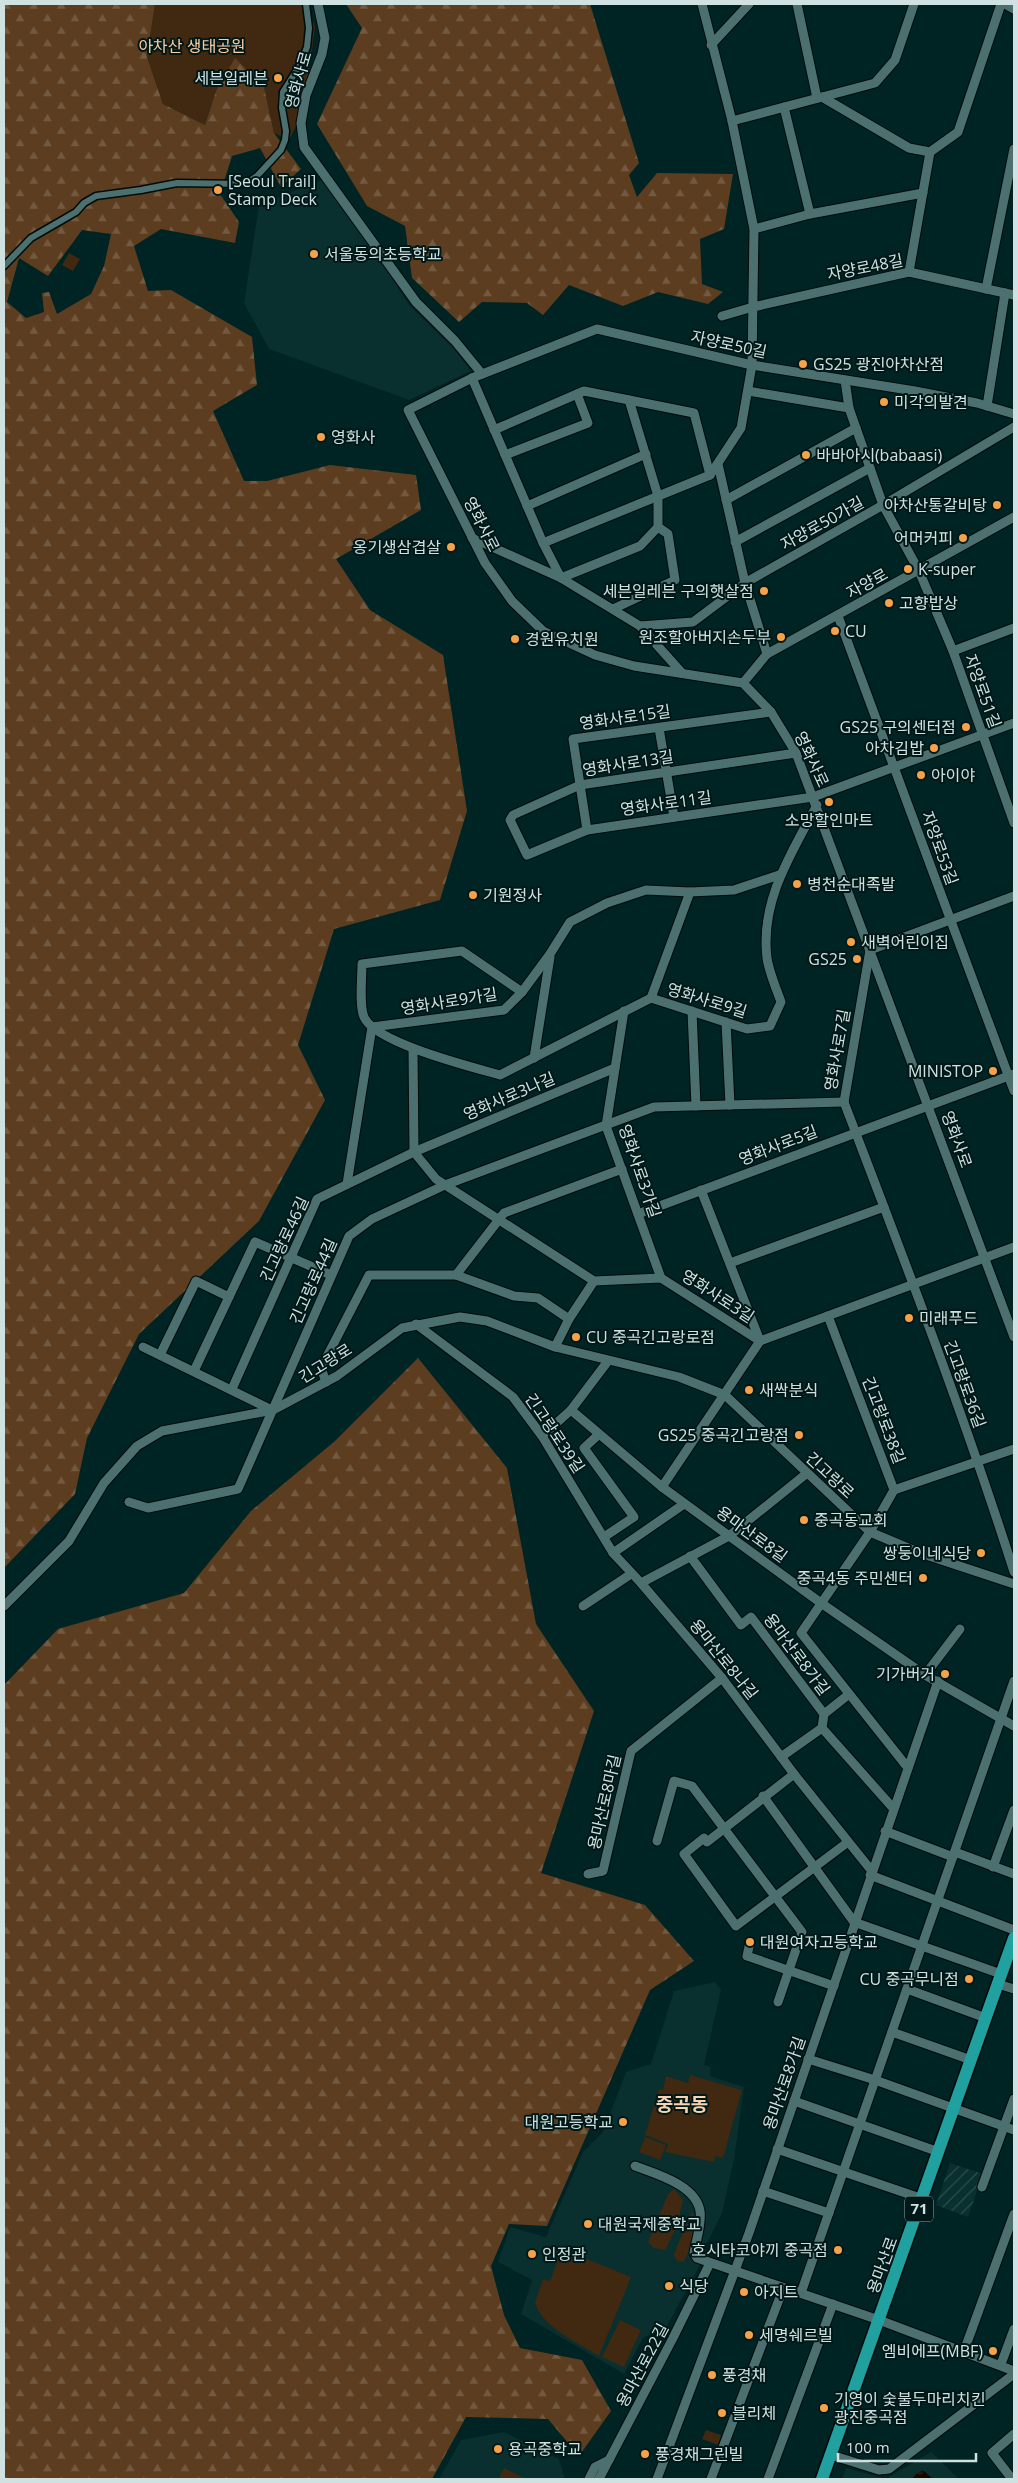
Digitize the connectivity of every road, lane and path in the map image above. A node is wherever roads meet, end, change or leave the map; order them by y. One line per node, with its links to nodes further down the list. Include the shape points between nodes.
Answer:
1 (306, 4): 19 (street, via 307,47 283,92 284,140 281,150 257,176 245,184 177,182 96,196 76,212 31,238)
2 (318, 4): 26 (street, 영화사로, via 325,38 306,95 301,123 304,147 416,302)
3 (702, 4): 10 (street)
4 (749, 4): 10 (street)
5 (796, 4): 11 (street)
6 (914, 4): 11 (street, via 895,60 875,83)
7 (1001, 4): 15 (street, via 958,132)
8 (1005, 4): 9 (street)
9 (1014, 9)
10 (712, 45): 13 (street)
11 (819, 98): 12 (street); 15 (street, via 909,148)
12 (784, 107): 13 (street); 17 (street)
13 (732, 121): 18 (street)
14 (1014, 149): 21 (street)
15 (930, 152): 16 (street)
16 (923, 192): 17 (street); 20 (street)
17 (810, 214): 18 (street)
18 (754, 230): 23 (street)
19 (4, 266)
20 (909, 272): 21 (street, 자양로48길); 23 (street, 자양로48길)
21 (986, 289): 22 (street, 자양로48길)
22 (1010, 294): 32 (street)
23 (753, 307): 24 (street, 자양로48길); 25 (street)
24 (722, 316)
25 (752, 365): 26 (street, 자양로50길, via 598,329); 28 (street, 자양로50길); 29 (street)
26 (482, 374): 27 (street, 자양로50길)
27 (472, 378): 37 (street); 49 (street, 영화사로, via 408,410)
28 (845, 380): 32 (street, 자양로50길); 33 (street, 자양로51길)
29 (748, 391): 33 (street); 40 (street, via 741,428)
30 (577, 394): 31 (street, via 584,391); 37 (street); 39 (street, via 588,423)
31 (629, 400): 38 (street); 42 (street, via 694,414)
32 (987, 406): 34 (street, 자양로50길)
33 (849, 408): 36 (street, 자양로51길)
34 (1014, 414)
35 (1014, 427): 45 (street, 자양로50가길)
36 (856, 428): 41 (street, 자양로51길); 44 (street)
37 (494, 430): 39 (street)
38 (646, 454): 43 (street); 46 (street)
39 (505, 455): 46 (street)
40 (718, 464): 42 (street); 44 (street)
41 (870, 468): 45 (street, 자양로51길); 51 (street)
42 (710, 475): 43 (street)
43 (658, 496): 48 (street); 50 (street)
44 (726, 500): 51 (street)
45 (883, 505): 52 (street, 자양로51길); 54 (street, 자양로50가길)
46 (527, 506): 50 (street)
47 (1014, 517): 52 (street, 자양로)
48 (658, 527): 53 (street, via 640,546); 55 (street, via 668,534 675,580)
49 (472, 538): 53 (street); 61 (street, 영화사로, via 512,601 543,631 595,655 634,666)
50 (542, 542): 53 (street)
51 (735, 542): 54 (street)
52 (919, 571): 56 (street, 자양로); 59 (street, 자양로51길)
53 (561, 578): 55 (street)
54 (745, 583): 57 (street, 자양로50가길, via 692,622); 60 (street)
55 (613, 609): 57 (street)
56 (838, 616): 60 (street, 자양로); 68 (street, 자양로53길)
57 (640, 626): 61 (street)
58 (1014, 628): 59 (street)
59 (953, 652): 66 (street, 자양로51길)
60 (767, 654): 62 (street, 자양로)
61 (682, 673): 62 (street, 영화사로)
62 (743, 683): 63 (street, 영화사로)
63 (771, 712): 65 (street, 영화사로15길); 67 (street, 영화사로)
64 (1014, 722): 66 (street, 영화사로11길)
65 (659, 728): 69 (street); 70 (street, 영화사로15길, via 573,739)
66 (983, 734): 68 (street, 영화사로11길); 73 (street, 자양로51길)
67 (796, 753): 69 (street, 영화사로13길); 71 (street, 영화사로)
68 (894, 767): 71 (street, 영화사로11길); 79 (street, 자양로53길)
69 (666, 772): 70 (street, 영화사로13길); 72 (street)
70 (580, 785): 74 (street, 영화사로15길); 75 (street, 영화사로13길, via 513,815 510,820)
71 (815, 801): 72 (street, 영화사로11길); 76 (street, 영화사로9길); 80 (street, 영화사로)
72 (674, 817): 74 (street, 영화사로11길)
73 (1014, 823)
74 (587, 830): 75 (street, 영화사로11길)
75 (527, 854)
76 (779, 876): 77 (street, 영화사로9가길, via 734,890); 86 (street, 영화사로9길, via 766,923 767,960 781,1002 770,1026 747,1029)
77 (690, 892): 81 (street, 영화사로9가길, via 646,890 607,903 570,922); 83 (street)
78 (1014, 896): 79 (street)
79 (951, 920): 80 (street); 91 (street, 자양로53길)
80 (870, 950): 93 (street, 영화사로7길); 94 (street, 영화사로)
81 (550, 954): 82 (street, 영화사로9가길); 89 (street)
82 (522, 992): 87 (street, 영화사로9가길, via 504,1010); 87 (street, via 462,951 362,964 363,1017)
83 (651, 998): 84 (street, 영화사로9길); 85 (street, 영화사로9길)
84 (624, 1011): 89 (street, 영화사로9길); 90 (street, 영화사로3가길)
85 (692, 1011): 86 (street, 영화사로9길); 96 (street)
86 (726, 1022): 95 (street)
87 (372, 1027): 88 (street, 영화사로9길); 101 (street)
88 (413, 1049): 89 (street, 영화사로9길, via 500,1075); 99 (street)
89 (534, 1058)
90 (615, 1068): 97 (street, 영화사로3가길); 99 (street, 영화사로3나길)
91 (1012, 1075): 92 (street, 자양로53길); 94 (street, 영화사로5길)
92 (1014, 1091)
93 (844, 1102): 95 (street, 영화사로7길); 98 (street, 긴고랑로36길)
94 (928, 1104): 98 (street, 영화사로5길); 109 (street, 영화사로)
95 (730, 1105): 96 (street, 영화사로7길)
96 (696, 1106): 97 (street, 영화사로7길, via 654,1107)
97 (606, 1126): 100 (street, 영화사로3가길); 102 (street, 영화사로7길)
98 (855, 1132): 103 (street, 영화사로5길); 104 (street, 긴고랑로36길)
99 (414, 1152): 101 (street, 긴고랑로46길); 102 (street)
100 (622, 1169): 105 (street, 영화사로3가길); 106 (street, via 504,1213)
101 (347, 1184): 108 (street, 긴고랑로46길, via 317,1199)
102 (445, 1185): 106 (street); 111 (street, 긴고랑로44길, via 372,1219 349,1236)
103 (701, 1190): 105 (street, 영화사로5길); 110 (street)
104 (884, 1206): 110 (street); 115 (street, 긴고랑로36길)
105 (638, 1214): 113 (street, 영화사로3가길)
106 (497, 1220): 112 (street); 114 (street)
107 (1014, 1247): 109 (street, 영화사로3길)
108 (291, 1257): 111 (street); 116 (street, via 255,1242); 128 (street, 긴고랑로46길)
109 (985, 1258): 115 (street, 영화사로3길); 120 (street, 영화사로)
110 (730, 1263): 121 (street)
111 (331, 1275): 130 (street, 긴고랑로44길)
112 (456, 1275): 118 (street, via 514,1296 538,1298); 127 (street, via 369,1275 321,1368)
113 (662, 1278): 114 (street, 영화사로3길); 121 (street, 영화사로3길)
114 (594, 1282): 118 (street)
115 (913, 1284): 117 (street, 영화사로3길); 135 (street, 긴고랑로36길)
116 (229, 1298): 124 (street, via 196,1281); 126 (street)
117 (828, 1316): 121 (street, 영화사로3길); 138 (street, 긴고랑로38길)
118 (569, 1319): 123 (street)
119 (416, 1324): 123 (street, 긴고랑로, via 460,1317 487,1321); 127 (street, 긴고랑로, via 402,1328); 133 (street, 긴고랑로39길, via 513,1398)
120 (1014, 1337)
121 (760, 1342): 129 (street, 영화사로3길)
122 (143, 1347): 124 (street)
123 (555, 1347): 125 (street, 긴고랑로)
124 (160, 1355): 126 (street)
125 (608, 1361): 129 (street, 긴고랑로, via 679,1377); 131 (street)
126 (194, 1371): 128 (street)
127 (326, 1382): 130 (street, 긴고랑로)
128 (232, 1389): 130 (street)
129 (724, 1395): 136 (street, 긴고랑로); 137 (street)
130 (272, 1410): 139 (street, 긴고랑로44길, via 238,1489 148,1508); 151 (street, 긴고랑로, via 162,1431 137,1446 104,1483 69,1541)
131 (571, 1410): 132 (street, 용마산로8길); 133 (street)
132 (598, 1435): 137 (street, 용마산로8길); 143 (street, via 584,1448 634,1517)
133 (542, 1436): 143 (street, 긴고랑로39길)
134 (1014, 1449): 135 (street)
135 (977, 1461): 138 (street); 146 (street, 긴고랑로36길)
136 (806, 1474): 141 (street, 긴고랑로); 142 (street)
137 (662, 1487): 140 (street, 용마산로8길)
138 (894, 1490): 141 (street, 긴고랑로38길)
139 (129, 1502)
140 (684, 1504): 142 (street, 용마산로8길); 144 (street)
141 (870, 1532): 149 (street, 긴고랑로, via 920,1553); 150 (street, 긴고랑로38길)
142 (729, 1536): 145 (street); 150 (street, 용마산로8길)
143 (604, 1537): 144 (street, 긴고랑로39길)
144 (613, 1553): 147 (street, 긴고랑로39길)
145 (690, 1556): 148 (street); 159 (street, 용마산로8가길, via 740,1625 751,1617)
146 (1014, 1572)
147 (631, 1574): 148 (street, 긴고랑로39길); 152 (street)
148 (641, 1582): 155 (street, 용마산로8나길)
149 (1014, 1584)
150 (821, 1603): 154 (street, 용마산로8길); 158 (street, 긴고랑로38길, via 801,1633)
151 (4, 1606)
152 (583, 1606)
153 (960, 1629): 154 (street)
154 (926, 1675): 156 (street, 용마산로8길)
155 (722, 1678): 163 (street, 용마산로8나길); 177 (street, 용마산로8마길, via 631,1751 603,1871)
156 (938, 1681): 160 (street, 용마산로8길); 164 (street, 용마산로8가길)
157 (1014, 1682): 160 (street)
158 (848, 1695): 159 (street); 164 (street)
159 (824, 1714): 162 (street, 용마산로8가길)
160 (1001, 1720): 161 (street, 용마산로8길); 173 (street)
161 (1014, 1726)
162 (822, 1728): 163 (street); 167 (street)
163 (781, 1757): 165 (street, 용마산로8나길)
164 (908, 1768): 167 (street, 용마산로8가길)
165 (794, 1774): 166 (street); 172 (street, 용마산로8나길)
166 (763, 1796): 169 (street); 174 (street)
167 (894, 1808): 170 (street, 용마산로8가길)
168 (1014, 1810): 175 (street)
169 (725, 1828): 171 (street, via 692,1786 674,1781); 179 (street); 179 (street, via 707,1842 704,1838 684,1854 736,1926)
170 (885, 1831): 173 (street); 176 (street, 용마산로8가길)
171 (657, 1841)
172 (848, 1842): 174 (street); 176 (street, 용마산로8나길)
173 (954, 1855): 175 (street); 180 (street)
174 (814, 1866): 179 (street); 181 (street)
175 (993, 1867): 178 (street)
176 (871, 1872): 180 (street); 181 (street, 용마산로8가길)
177 (588, 1874)
178 (1014, 1874)
179 (776, 1896): 186 (street, via 802,1932)
180 (938, 1900): 182 (street); 185 (street)
181 (854, 1922): 185 (street); 188 (street, 용마산로8가길)
182 (1014, 1930)
183 (1014, 1938): 187 (main road, 용마산로 / 71)
184 (750, 1942): 186 (street, via 747,1956)
185 (922, 1944): 187 (street); 189 (street)
186 (789, 1970): 188 (street); 191 (street)
187 (999, 1979): 190 (street); 192 (main road, 용마산로 / 71)
188 (834, 1986): 194 (street, 용마산로8가길)
189 (907, 1989): 192 (street); 193 (street)
190 (1014, 1989)
191 (778, 2002)
192 (986, 2018): 195 (main road, 용마산로 / 71)
193 (892, 2032): 195 (street); 196 (street)
194 (808, 2059): 196 (street); 198 (street, 용마산로8가길)
195 (971, 2060): 199 (main road, 용마산로 / 71)
196 (875, 2080): 199 (street); 200 (street)
197 (1014, 2099): 201 (street)
198 (794, 2101): 200 (street); 203 (street, 용마산로8가길)
199 (954, 2109): 201 (street); 204 (main road, 용마산로 / 71)
200 (860, 2123): 204 (street); 206 (street)
201 (1004, 2126): 202 (street); 207 (street)
202 (1014, 2130)
203 (777, 2149): 206 (street); 208 (street, 용마산로8가길)
204 (939, 2152): 209 (main road, 용마산로 / 71)
205 (635, 2166): 212 (street, via 670,2181 695,2200 700,2215 694,2255)
206 (844, 2170): 209 (street); 210 (street)
207 (982, 2187)
208 (763, 2191): 210 (street); 213 (street, 용마산로8가길)
209 (923, 2199): 217 (main road, 용마산로 / 71)
210 (829, 2214): 215 (street)
211 (1014, 2214): 219 (street)
212 (710, 2263): 213 (street); 224 (street, 용마산로22길)
213 (735, 2271): 214 (street); 227 (street)
214 (784, 2288): 215 (street); 228 (street)
215 (801, 2293): 216 (street)
216 (832, 2304): 217 (street); 229 (street)
217 (879, 2320): 219 (street); 223 (main road, 용마산로 / 71)
218 (1014, 2329): 220 (street)
219 (964, 2351): 220 (street)
220 (1001, 2364): 221 (street)
221 (1014, 2372): 223 (street, via 889,2469 879,2470)
222 (1014, 2434): 231 (street, via 992,2453)
223 (831, 2455): 230 (main road, 용마산로 / 71)
224 (609, 2460): 225 (street, via 596,2467); 226 (street, 용마산로22길)
225 (589, 2479)
226 (599, 2479)
227 (657, 2479)
228 (711, 2479)
229 (768, 2479)
230 (822, 2479)
231 (1012, 2479)

